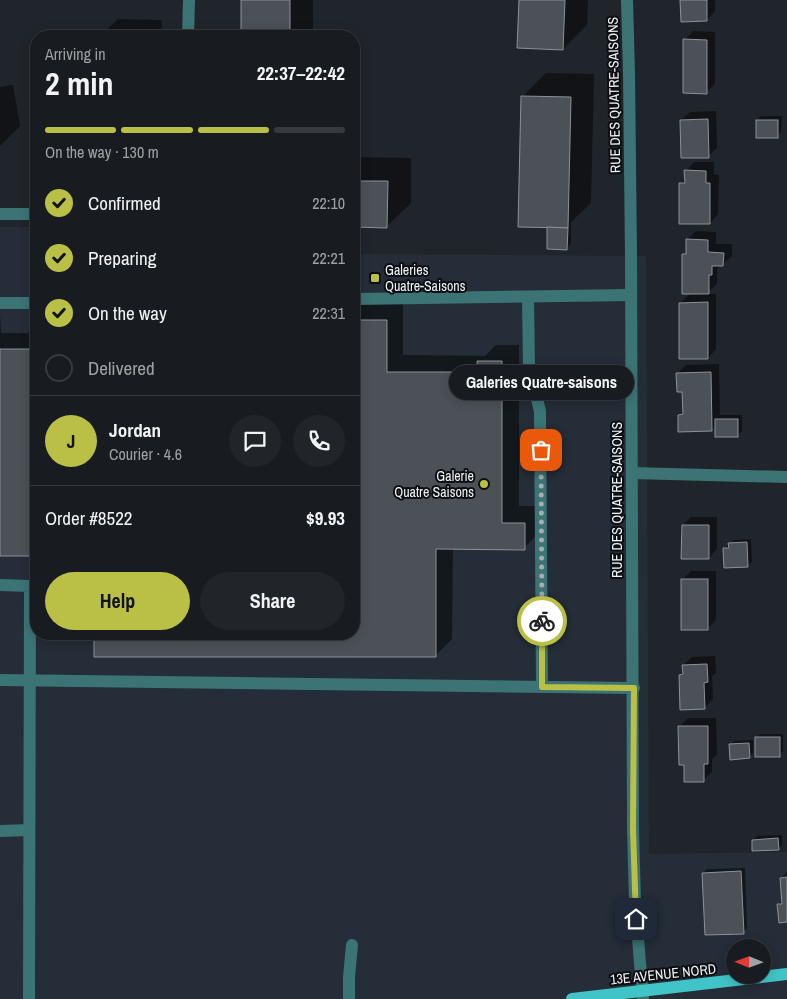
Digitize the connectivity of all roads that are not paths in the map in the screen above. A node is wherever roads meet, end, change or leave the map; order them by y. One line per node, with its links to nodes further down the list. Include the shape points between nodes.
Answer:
1 (188, 0): 3 (street)
2 (627, 0): 6 (street, RUE DES QUATRE-SAISONS)
3 (188, 30)
4 (0, 214): 5 (street)
5 (30, 214)
6 (630, 295): 7 (street); 11 (street, RUE DES QUATRE-SAISONS)
7 (528, 297): 8 (street); 16 (street, via 529,368 540,411)
8 (360, 299)
9 (0, 303): 10 (street)
10 (30, 303)
11 (632, 473): 12 (street); 17 (street, RUE DES QUATRE-SAISONS)
12 (787, 477)
13 (0, 585): 15 (street, via 30,586)
14 (0, 680): 15 (street)
15 (30, 680): 16 (street); 18 (street)
16 (542, 687): 17 (street)
17 (634, 688): 22 (street, RUE DES QUATRE-SAISONS, via 635,902)
18 (29, 830): 19 (street); 23 (street)
19 (0, 831)
20 (352, 945): 24 (street)
21 (787, 974): 22 (main road, 13E AVENUE NORD)
22 (643, 995): 25 (main road, 13E AVENUE NORD)
23 (29, 999)
24 (350, 999)
25 (574, 999)

